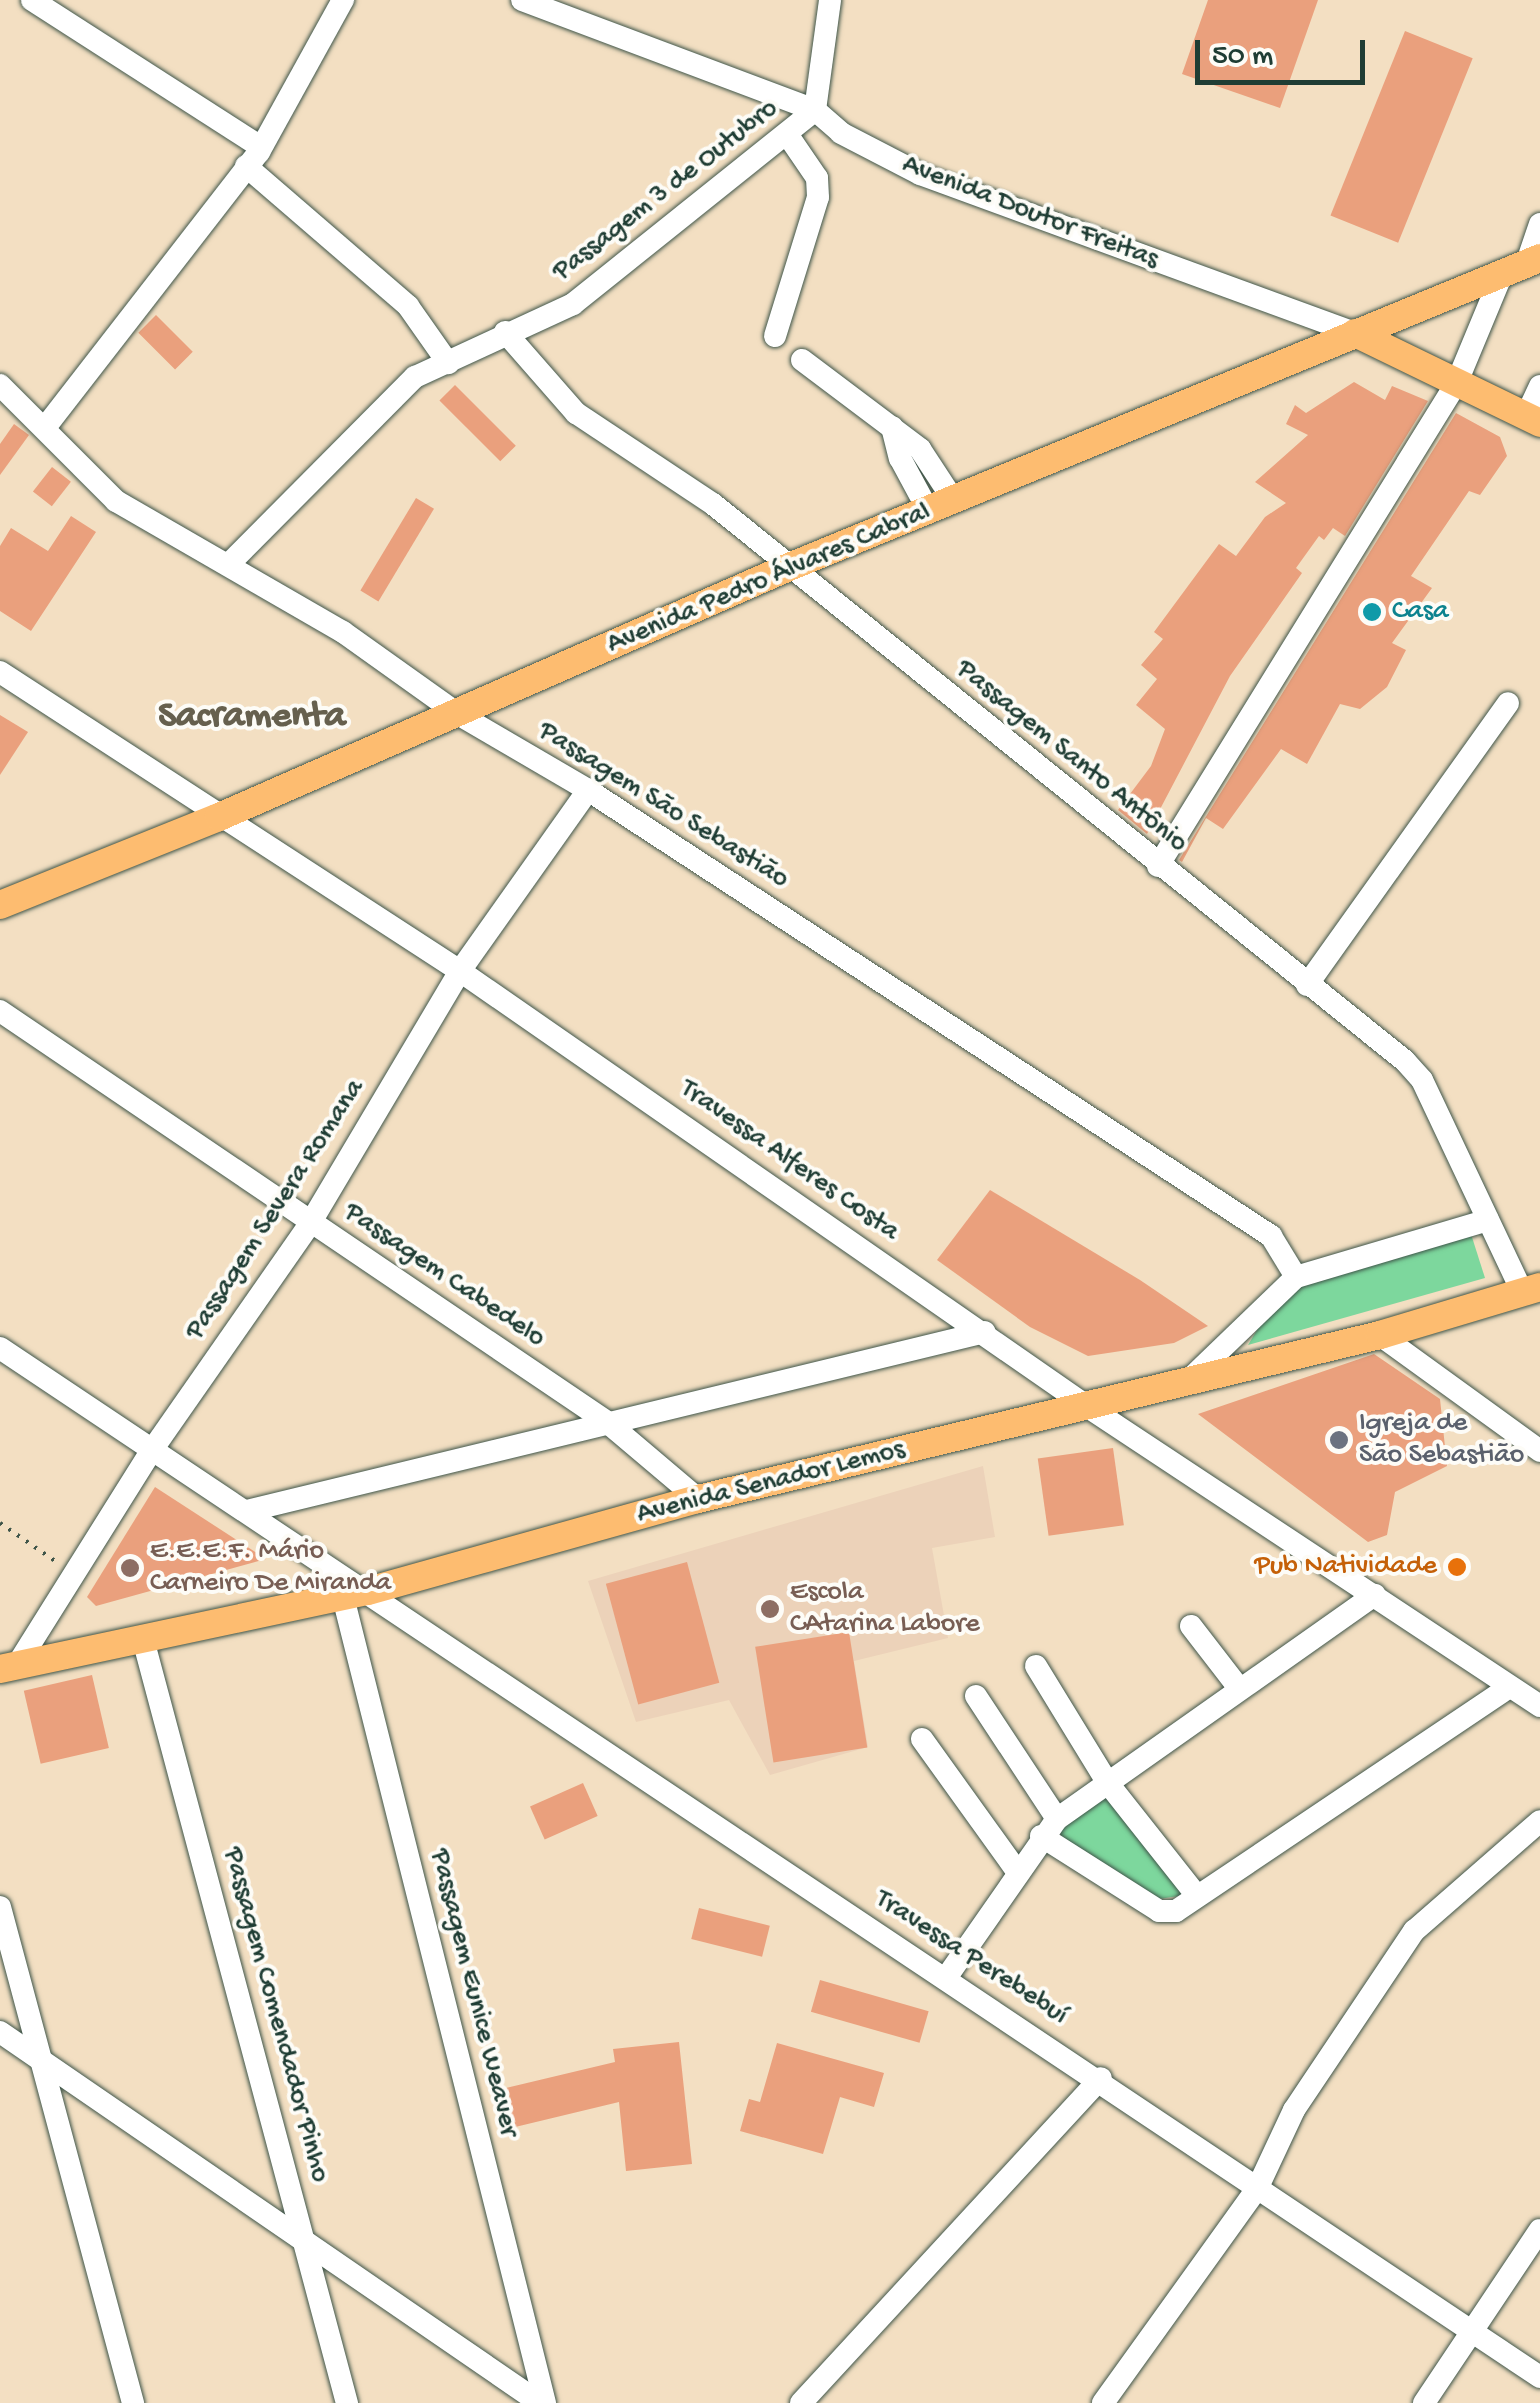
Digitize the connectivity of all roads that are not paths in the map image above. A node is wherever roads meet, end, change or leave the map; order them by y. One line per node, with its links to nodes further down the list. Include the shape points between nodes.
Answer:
1 (32, 0): 7 (street)
2 (522, 0): 5 (street, Avenida Doutor Freitas)
3 (830, 0): 5 (street, Passagem 3 de Outubro, via 826,67)
4 (339, 1): 7 (street)
5 (815, 110): 6 (street, Passagem 3 de Outubro); 12 (street, Avenida Doutor Freitas, via 841,133 920,174)
6 (787, 134): 11 (street, Passagem 3 de Outubro, via 573,304); 13 (street, via 817,178 818,197)
7 (261, 147): 8 (street)
8 (246, 166): 15 (street, via 408,306); 20 (street)
9 (1540, 224): 10 (street)
10 (1523, 265): 12 (main road, Avenida Pedro Álvares Cabral); 16 (street)
11 (505, 332): 15 (street, Passagem 3 de Outubro); 23 (street, Passagem Santo Antônio, via 576,413 713,504)
12 (1355, 333): 16 (main road, Avenida Doutor Freitas); 21 (main road, Avenida Pedro Álvares Cabral)
13 (775, 336)
14 (802, 360): 21 (street, via 920,448)
15 (448, 363): 22 (street, Passagem 3 de Outubro, via 415,377)
16 (1457, 382): 19 (main road, Avenida Doutor Freitas); 29 (street)
17 (0, 385): 20 (street, Passagem São Sebastião)
18 (1540, 386): 19 (street)
19 (1533, 419)
20 (47, 425): 22 (street, Passagem São Sebastião, via 116,501)
21 (941, 506): 23 (main road, Avenida Pedro Álvares Cabral)
22 (231, 562): 26 (street, Passagem São Sebastião)
23 (789, 566): 26 (main road, Avenida Pedro Álvares Cabral); 29 (street, Passagem Santo Antônio)
24 (0, 672): 28 (street, Travessa Alferes Costa)
25 (1508, 703): 32 (street)
26 (458, 714): 27 (street, Passagem São Sebastião); 28 (main road, Avenida Pedro Álvares Cabral)
27 (588, 790): 31 (street, Passagem Severa Romana); 36 (street, Passagem São Sebastião, via 1270,1236)
28 (219, 817): 30 (main road, Avenida Pedro Álvares Cabral); 31 (street, Travessa Alferes Costa)
29 (1158, 866): 32 (street, Passagem Santo Antônio)
30 (0, 905)
31 (460, 971): 35 (street, Passagem Severa Romana); 38 (street, Travessa Alferes Costa)
32 (1307, 985): 34 (street, Passagem Santo Antônio, via 1422,1080)
33 (0, 1011): 35 (street, Passagem Cabedelo)
34 (1488, 1220): 36 (street); 37 (street, Passagem Santo Antônio)
35 (310, 1222): 43 (street, Passagem Cabedelo); 45 (street, Passagem Severa Romana)
36 (1296, 1276): 41 (street)
37 (1531, 1289): 39 (main road, Avenida Senador Lemos)
38 (985, 1332): 42 (street, Travessa Alferes Costa); 43 (street)
39 (1380, 1335): 41 (main road, Avenida Senador Lemos); 44 (street)
40 (0, 1348): 45 (street, Travessa Perebebuí)
41 (1192, 1378): 42 (main road, Avenida Senador Lemos)
42 (1088, 1407): 46 (main road, Avenida Senador Lemos); 49 (street, Travessa Alferes Costa)
43 (607, 1422): 46 (street, Passagem Cabedelo); 47 (street)
44 (1540, 1451)
45 (150, 1453): 47 (street, Travessa Perebebuí); 53 (street, Passagem Severa Romana)
46 (698, 1499): 48 (main road, Avenida Senador Lemos)
47 (247, 1512): 48 (street, Travessa Perebebuí)
48 (356, 1594): 51 (main road, Avenida Senador Lemos); 65 (street, Travessa Perebebuí); 76 (street, Passagem Eunice Weaver)
49 (1374, 1595): 54 (street, Travessa Alferes Costa); 55 (street)
50 (1192, 1626): 55 (street)
51 (144, 1642): 53 (main road, Avenida Senador Lemos); 71 (street, Passagem Comendador Pinho)
52 (1036, 1666): 59 (street)
53 (8, 1667)
54 (1509, 1687): 57 (street, Travessa Alferes Costa); 63 (street)
55 (1239, 1688): 59 (street)
56 (976, 1696): 61 (street)
57 (1540, 1706)
58 (922, 1740): 62 (street)
59 (1107, 1782): 61 (street); 63 (street)
60 (1540, 1822): 69 (street, via 1414,1931 1294,2110)
61 (1049, 1828): 62 (street); 63 (street, via 1159,1912 1176,1911)
62 (1016, 1870): 65 (street)
63 (1197, 1896)
64 (0, 1908): 67 (street)
65 (946, 1978): 68 (street, Travessa Perebebuí)
66 (0, 2032): 67 (street)
67 (40, 2056): 71 (street); 74 (street)
68 (1101, 2078): 69 (street, Travessa Perebebuí); 77 (street)
69 (1257, 2189): 72 (street, Travessa Perebebuí); 78 (street)
70 (1540, 2230): 72 (street)
71 (307, 2246): 75 (street, Passagem Comendador Pinho); 76 (street)
72 (1472, 2332): 73 (street, Travessa Perebebuí); 79 (street)
73 (1540, 2377)
74 (133, 2403)
75 (347, 2403)
76 (542, 2403)
77 (801, 2403)
78 (1103, 2403)
79 (1424, 2403)

